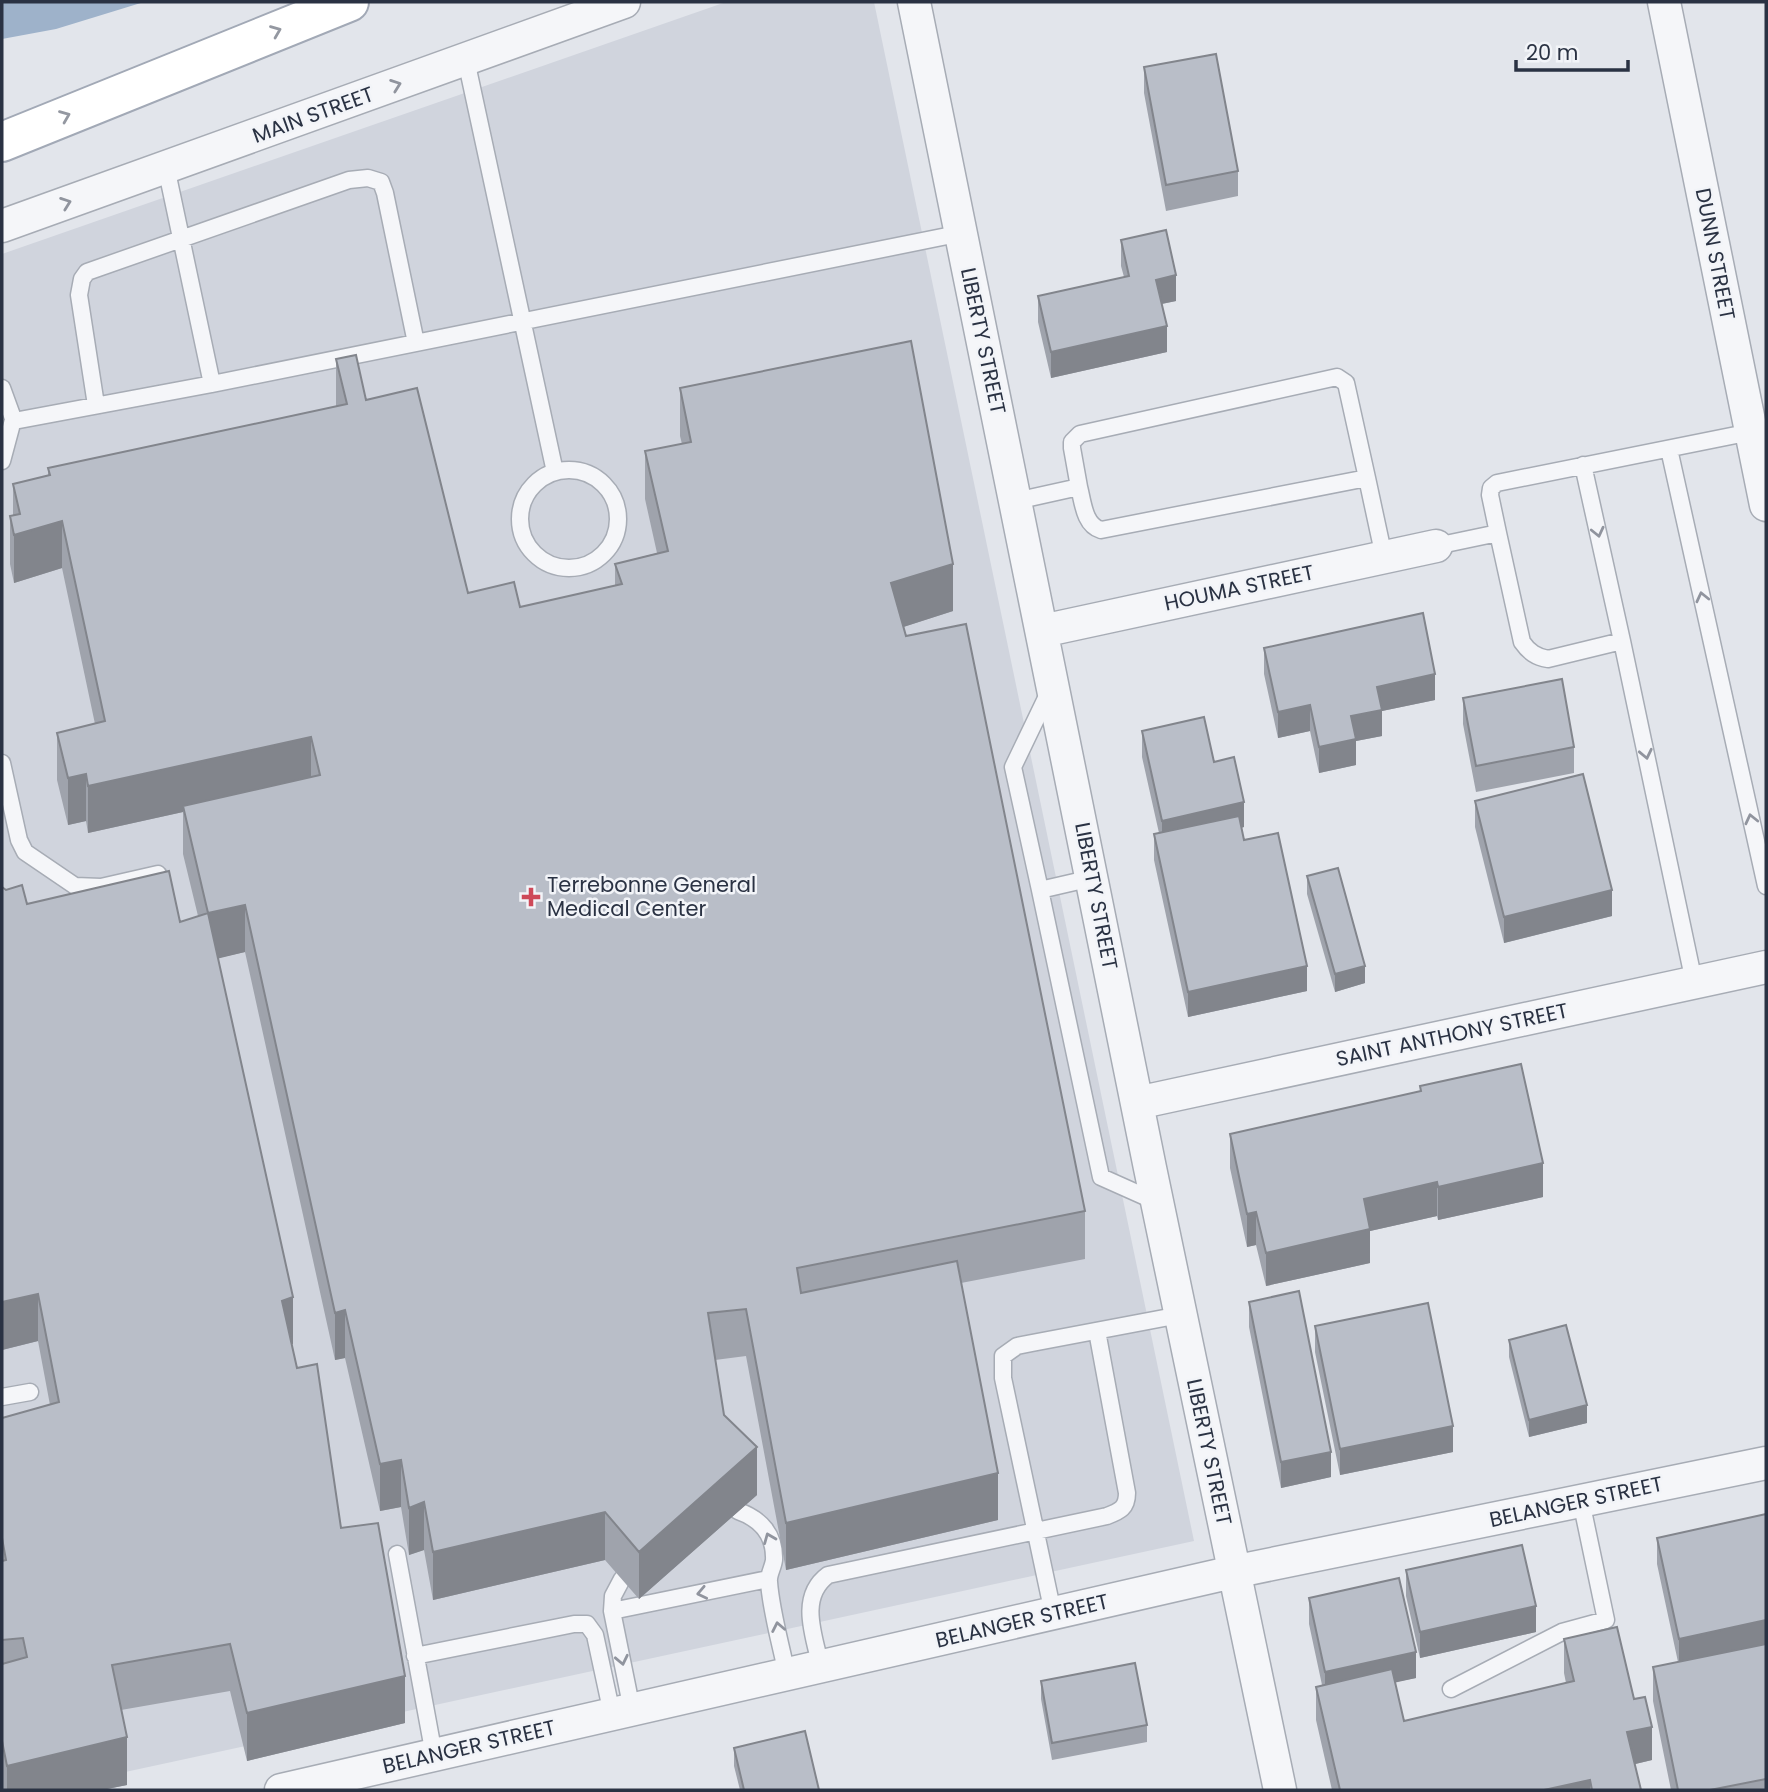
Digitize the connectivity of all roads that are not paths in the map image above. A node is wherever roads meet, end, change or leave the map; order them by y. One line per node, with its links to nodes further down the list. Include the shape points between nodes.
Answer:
1 (349, 2): 6 (main road, one-way to 1)
2 (624, 2): 5 (street, MAIN STREET)
3 (914, 2): 9 (street, LIBERTY STREET)
4 (1664, 2): 17 (street, DUNN STREET)
5 (466, 60): 7 (street, MAIN STREET, one-way to 5); 11 (lane)
6 (2, 142)
7 (166, 167): 8 (street, MAIN STREET, one-way to 7); 10 (lane)
8 (2, 226)
9 (961, 233): 11 (lane); 24 (street, LIBERTY STREET)
10 (181, 237): 12 (lane, via 349,180 381,182); 13 (lane); 15 (lane, via 87,272 82,279 79,295)
11 (522, 323): 12 (lane); 21 (lane)
12 (416, 343): 13 (lane)
13 (212, 384): 15 (lane)
14 (2, 388): 16 (lane)
15 (96, 405): 16 (lane)
16 (13, 420): 19 (lane)
17 (1751, 432): 18 (lane); 25 (street, DUNN STREET)
18 (1669, 449): 20 (lane); 35 (lane, one-way to 18)
19 (2, 461)
20 (1583, 466): 26 (lane, via 1497,483 1490,495); 30 (lane, one-way to 30)
21 (555, 471): 21 (lane, via 528,491 520,523 524,539 545,562 577,567 605,552 614,539 617,508 611,493 593,477)
22 (1367, 478): 23 (lane, via 1101,530 1089,522); 23 (lane, via 1346,383 1329,377 1080,434 1072,442); 28 (lane)
23 (1079, 487): 24 (lane)
24 (1016, 500): 29 (street, LIBERTY STREET)
25 (1766, 505)
26 (1498, 533): 27 (lane); 30 (lane, via 1522,642 1529,651 1548,659)
27 (1436, 546): 28 (street, HOUMA STREET)
28 (1384, 557): 29 (street, HOUMA STREET)
29 (1042, 631): 31 (street, LIBERTY STREET)
30 (1622, 641): 38 (lane, one-way to 38)
31 (1053, 684): 34 (street, LIBERTY STREET); 36 (lane, via 1013,766)
32 (2, 762): 33 (lane, via 25,852 75,886 101,887)
33 (158, 874)
34 (1092, 878): 36 (lane); 39 (street, LIBERTY STREET)
35 (1766, 886)
36 (1040, 890): 40 (lane, via 1101,1177)
37 (1766, 967): 38 (street, SAINT ANTHONY STREET)
38 (1694, 982): 39 (street, SAINT ANTHONY STREET)
39 (1137, 1103): 40 (street, LIBERTY STREET)
40 (1157, 1202): 41 (street, LIBERTY STREET)
41 (1180, 1315): 42 (lane); 50 (street, LIBERTY STREET)
42 (1097, 1331): 48 (lane, via 1127,1502 1121,1511 1107,1516); 48 (lane, via 1017,1346 1003,1356 1003,1378)
43 (30, 1392): 44 (lane)
44 (2, 1396)
45 (1766, 1463): 46 (street, BELANGER STREET)
46 (1581, 1501): 50 (street, BELANGER STREET); 58 (lane, via 1606,1620 1562,1632)
47 (738, 1511): 52 (lane, one-way to 47, via 774,1563 773,1546 764,1527)
48 (1035, 1531): 54 (lane); 56 (lane, via 828,1575 819,1582 809,1603)
49 (397, 1554): 55 (lane)
50 (1233, 1572): 54 (street, BELANGER STREET); 62 (street, LIBERTY STREET)
51 (622, 1579): 53 (lane, via 613,1596)
52 (768, 1579): 53 (lane, one-way to 53); 57 (lane, one-way to 52)
53 (612, 1611): 59 (lane, one-way to 59)
54 (1053, 1614): 56 (street, BELANGER STREET)
55 (415, 1656): 59 (lane, via 587,1624 595,1634); 60 (lane)
56 (821, 1667): 57 (street, BELANGER STREET)
57 (787, 1675): 59 (street, BELANGER STREET)
58 (1451, 1689)
59 (622, 1712): 60 (street, BELANGER STREET)
60 (433, 1755): 61 (street, BELANGER STREET)
61 (281, 1790)
62 (1280, 1790)

